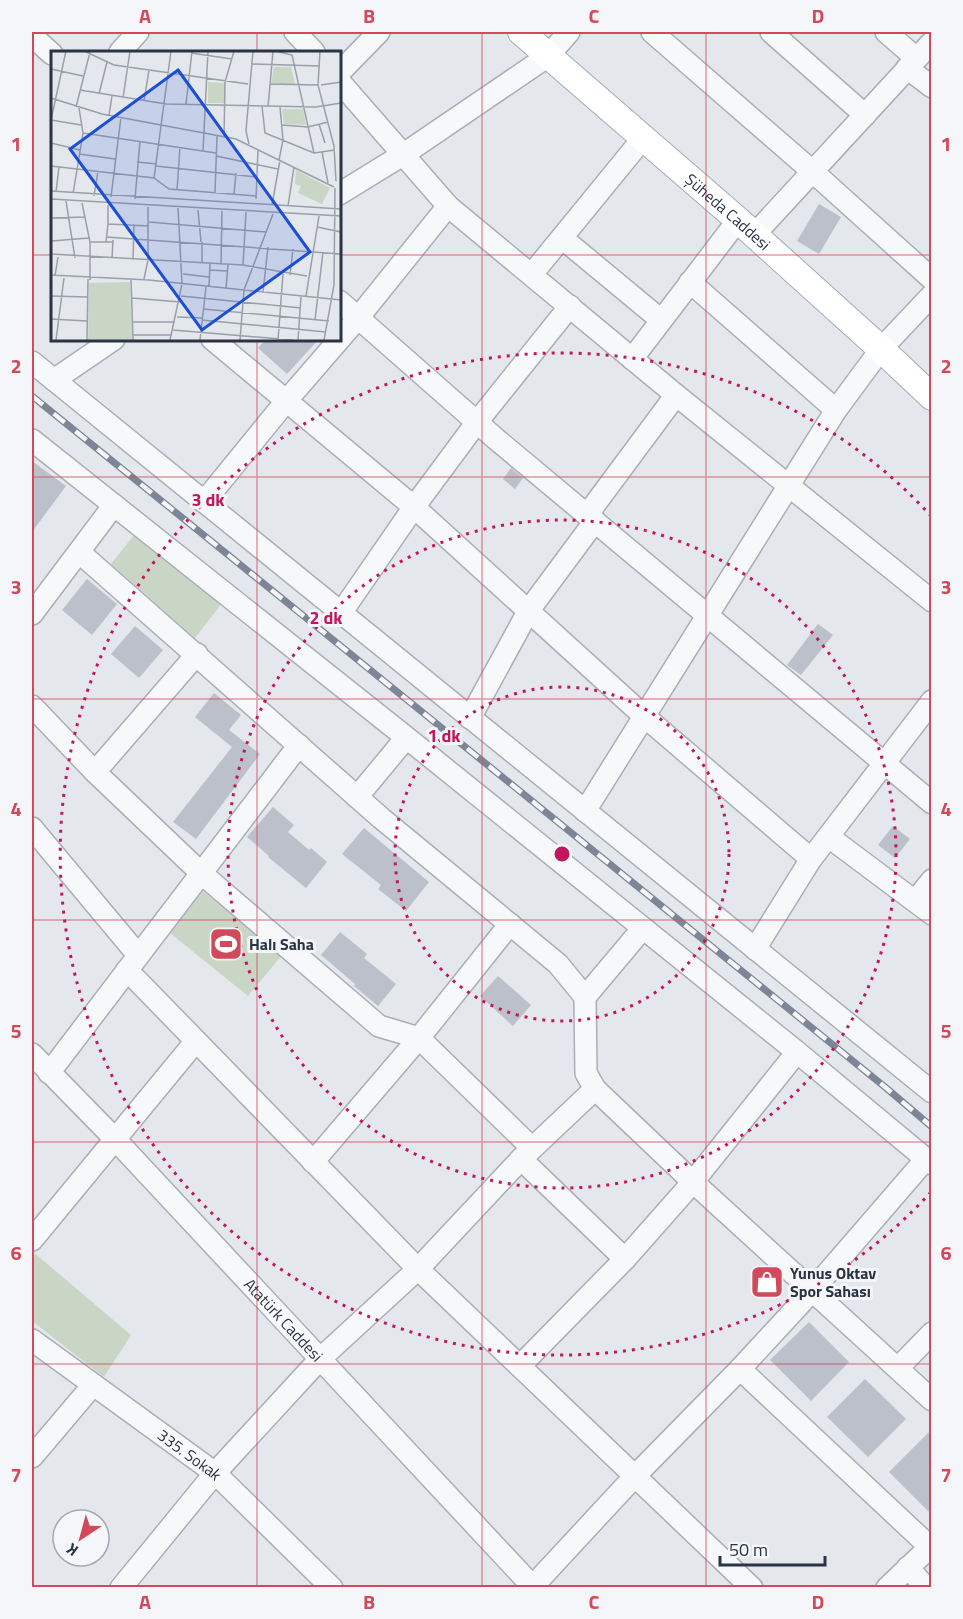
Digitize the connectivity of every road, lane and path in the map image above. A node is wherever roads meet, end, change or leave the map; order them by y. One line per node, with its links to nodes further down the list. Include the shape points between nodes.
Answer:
1 (138, 32): 11 (street)
2 (295, 32): 12 (street)
3 (379, 32): 16 (street)
4 (521, 32): 14 (main road, Şüheda Caddesi)
5 (570, 32): 14 (street)
6 (652, 32): 22 (street)
7 (771, 32): 19 (street)
8 (886, 32): 15 (street)
9 (32, 36): 13 (street)
10 (932, 42): 15 (street)
11 (121, 51)
12 (313, 51)
13 (51, 53)
14 (548, 56): 20 (main road, Şüheda Caddesi); 21 (street)
15 (912, 63): 18 (street); 19 (street)
16 (340, 72)
17 (340, 82): 21 (street)
18 (932, 87)
19 (864, 115): 22 (street)
20 (644, 137): 25 (main road, Şüheda Caddesi); 26 (street)
21 (404, 154): 23 (street); 24 (street)
22 (813, 171): 25 (street); 28 (street)
23 (340, 193)
24 (448, 206): 27 (street); 33 (street)
25 (746, 228): 29 (street); 39 (main road, Şüheda Caddesi)
26 (562, 238): 27 (street); 34 (street)
27 (532, 274): 32 (street)
28 (932, 279)
29 (690, 282): 34 (street); 46 (street)
30 (932, 295): 39 (street)
31 (340, 302): 33 (street)
32 (570, 306): 40 (street); 47 (street)
33 (358, 318): 35 (street); 47 (street)
34 (661, 320): 40 (street)
35 (340, 338)
36 (113, 340): 42 (street)
37 (213, 340): 45 (street)
38 (339, 340): 45 (street)
39 (881, 349): 44 (main road, Şüheda Caddesi); 46 (street)
40 (632, 358): 43 (street)
41 (32, 362): 42 (street)
42 (54, 380): 50 (street)
43 (676, 395): 49 (street); 53 (street)
44 (932, 398)
45 (286, 400): 50 (street); 52 (street)
46 (836, 410): 49 (street)
47 (477, 422): 52 (street); 53 (street)
48 (32, 440): 51 (street)
49 (789, 486): 55 (street); 59 (street)
50 (204, 502): 57 (street)
51 (114, 505): 54 (street); 65 (street)
52 (414, 507): 56 (street); 57 (street)
53 (591, 518): 56 (street); 59 (street)
54 (79, 552): 58 (street); 60 (street)
55 (932, 601)
56 (529, 610): 63 (street); 64 (street)
57 (341, 613): 64 (street)
58 (32, 614)
59 (707, 614): 63 (street); 67 (street)
60 (197, 654): 66 (street); 68 (street)
61 (932, 701): 67 (street)
62 (32, 706): 68 (street)
63 (645, 716): 71 (street); 74 (street)
64 (470, 718): 71 (street)
65 (406, 738): 69 (street); 80 (street)
66 (299, 746): 69 (street); 75 (street)
67 (884, 765): 70 (street); 73 (street)
68 (95, 772): 75 (street)
69 (357, 796): 79 (street)
70 (932, 803)
71 (585, 811): 81 (street)
72 (32, 828): 82 (street)
73 (828, 837): 74 (street); 77 (street)
74 (812, 859): 81 (street)
75 (201, 873): 82 (street); 84 (street, via 379,1026)
76 (932, 880): 77 (street)
77 (915, 901): 78 (street)
78 (932, 914)
79 (510, 924): 83 (street, via 558,964); 84 (street)
80 (643, 928): 83 (street); 86 (street)
81 (755, 949): 90 (street)
82 (132, 963): 85 (street); 88 (street)
83 (585, 997): 89 (street, via 586,1072)
84 (419, 1038): 92 (street); 94 (street)
85 (196, 1041): 91 (street); 94 (street)
86 (797, 1052): 93 (street); 95 (street)
87 (32, 1054): 88 (street, Atatürk Caddesi)
88 (49, 1073): 91 (street, Atatürk Caddesi)
89 (595, 1089): 92 (street); 95 (street)
90 (932, 1092)
91 (114, 1138): 96 (street); 102 (street, Atatürk Caddesi)
92 (527, 1153): 97 (street); 98 (street)
93 (928, 1161): 99 (street)
94 (313, 1162): 98 (street)
95 (693, 1182): 97 (street); 99 (street)
96 (32, 1240)
97 (626, 1259): 103 (street)
98 (418, 1269): 102 (street); 103 (street)
99 (812, 1291): 104 (street); 105 (street)
100 (932, 1333): 104 (street)
101 (32, 1340): 106 (street, 335. Sokak)
102 (320, 1359): 109 (street); 115 (street, Atatürk Caddesi)
103 (520, 1366): 110 (street)
104 (898, 1368): 107 (street)
105 (740, 1369): 110 (street); 111 (street)
106 (93, 1385): 108 (street); 109 (street, 335. Sokak)
107 (932, 1400)
108 (32, 1457)
109 (215, 1473): 113 (street, 335. Sokak); 114 (street)
110 (635, 1476): 115 (street); 116 (street)
111 (931, 1546): 112 (street)
112 (908, 1567): 117 (street); 118 (street)
113 (328, 1586)
114 (121, 1587)
115 (534, 1587)
116 (752, 1587)
117 (887, 1587)
118 (926, 1587)

